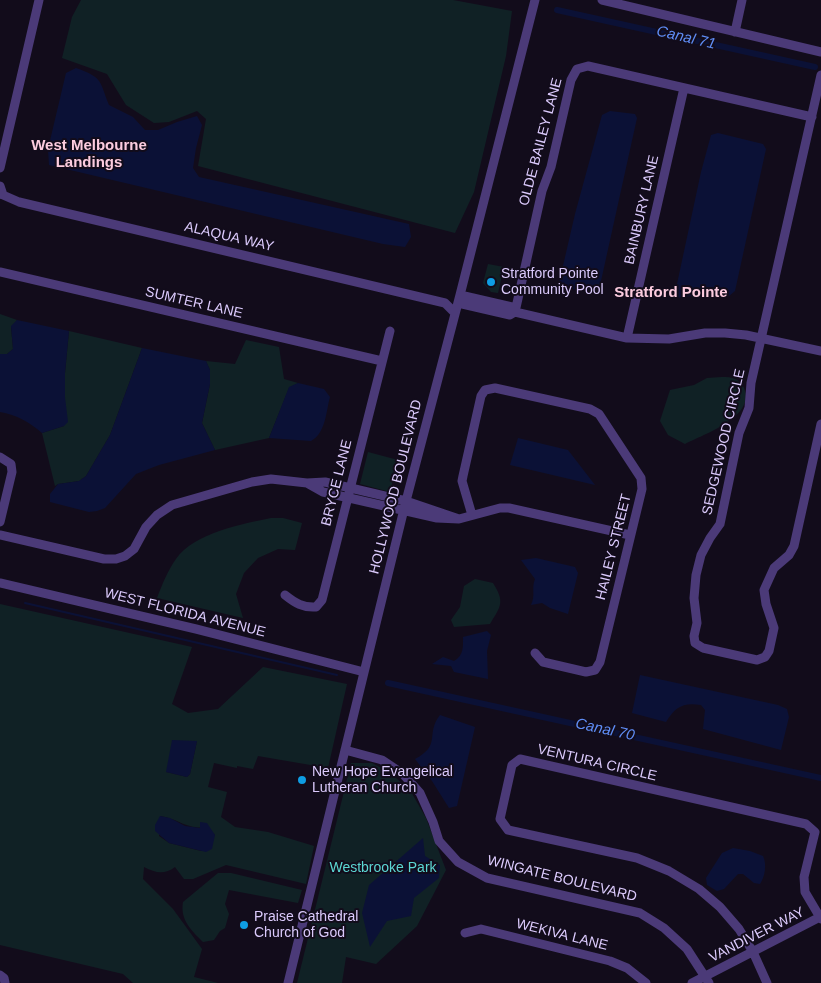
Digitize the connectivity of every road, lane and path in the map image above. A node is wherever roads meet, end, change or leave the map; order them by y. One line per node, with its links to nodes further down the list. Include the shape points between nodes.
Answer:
1 (39, 0): 10 (street)
2 (535, 0): 13 (street, HOLLYWOOD BOULEVARD)
3 (602, 0): 5 (street)
4 (742, 0): 5 (street)
5 (735, 32): 6 (street)
6 (821, 52)
7 (821, 76): 9 (street, SEDGEWOOD CIRCLE)
8 (684, 88): 9 (street, OLDE BAILEY LANE); 14 (street, OLDE BAILEY LANE, via 588,66 577,69 571,80 551,167 542,191); 17 (street, BAINBURY LANE)
9 (812, 117): 18 (street, SEDGEWOOD CIRCLE)
10 (0, 168)
11 (0, 186): 15 (street, ALAQUA WAY, via 3,195 19,202 445,303)
12 (0, 272): 20 (street, SUMTER LANE)
13 (459, 299): 14 (street, via 512,307); 15 (street, HOLLYWOOD BOULEVARD)
14 (514, 312): 17 (street)
15 (455, 313): 26 (street, HOLLYWOOD BOULEVARD)
16 (390, 331): 20 (street, BRYCE LANE)
17 (627, 338): 18 (street, via 669,339 705,333)
18 (762, 338): 19 (street); 21 (street, SEDGEWOOD CIRCLE, via 751,383 749,408 739,433 720,524 705,547 696,575 697,623 694,636 695,643 703,648 757,660 765,658 769,651 774,628 764,590 774,568 794,546)
19 (821, 352)
20 (382, 361): 24 (street, BRYCE LANE)
21 (821, 424)
22 (0, 457): 30 (street, via 11,464 12,472)
23 (307, 483): 24 (street, via 324,482); 25 (street, via 323,492); 31 (street, via 271,479 252,482 172,505 146,527 134,549 116,559)
24 (350, 488): 25 (street, BRYCE LANE); 26 (street)
25 (348, 498): 27 (street); 34 (street, BRYCE LANE, via 322,600 316,607 310,607 295,604)
26 (406, 501): 27 (street, HOLLYWOOD BOULEVARD); 29 (street)
27 (403, 511): 29 (street); 36 (street, HOLLYWOOD BOULEVARD)
28 (472, 515): 29 (street); 32 (street, via 509,508); 32 (street, HAILEY STREET, via 462,476 481,396 486,390 495,388 590,409 599,414 641,478 642,489)
29 (459, 519)
30 (0, 522)
31 (0, 535)
32 (630, 535): 35 (street, HAILEY STREET, via 600,662 595,670 586,672 543,662)
33 (0, 583): 36 (street, WEST FLORIDA AVENUE)
34 (285, 595)
35 (535, 653)
36 (364, 672): 37 (street, HOLLYWOOD BOULEVARD)
37 (345, 750): 42 (street, WINGATE BOULEVARD, via 382,760 403,774 420,793 439,841 458,862 486,878 640,913 664,928 687,949); 44 (street, HOLLYWOOD BOULEVARD)
38 (821, 918): 40 (street, VANDIVER WAY); 40 (street, VENTURA CIRCLE, via 805,892 804,877 815,832 806,824 520,759 512,765 500,819 508,830 637,858 669,871 699,889 720,907)
39 (465, 933): 45 (street, WEKIVA LANE, via 481,929 610,961 627,968)
40 (753, 952): 42 (street, VANDIVER WAY); 47 (street)
41 (0, 975): 43 (street)
42 (708, 980): 46 (street, VANDIVER WAY)
43 (6, 983)
44 (288, 983)
45 (646, 983)
46 (692, 983)
47 (767, 983)

